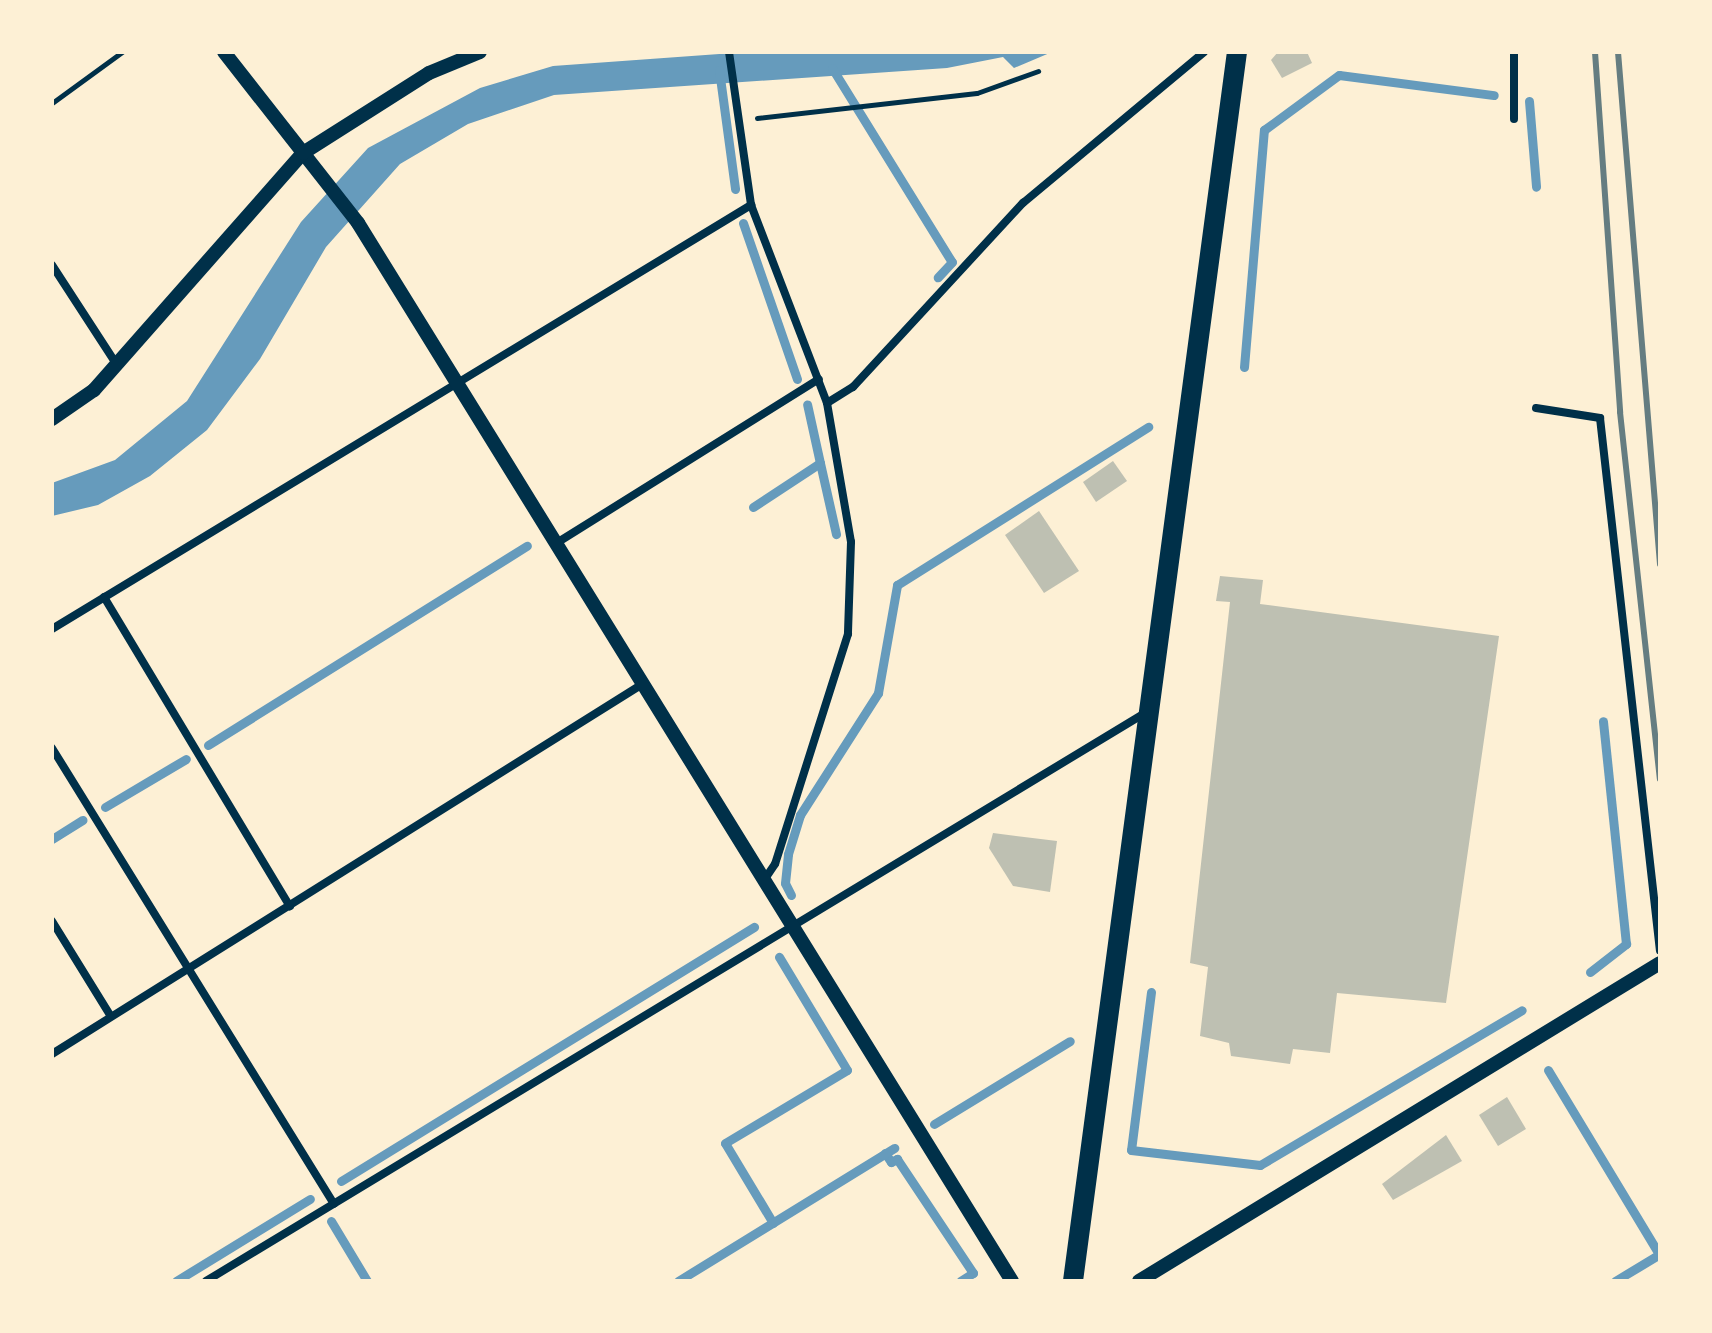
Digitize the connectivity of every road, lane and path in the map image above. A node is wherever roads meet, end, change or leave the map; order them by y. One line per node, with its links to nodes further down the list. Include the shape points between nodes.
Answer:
1 (122, 52): 9 (path)
2 (224, 52): 12 (street)
3 (480, 52): 12 (street, via 429,73)
4 (729, 52): 11 (street)
5 (1204, 52): 18 (street, via 1023,203 853,387)
6 (1237, 52): 25 (main road)
7 (1514, 52): 10 (street)
8 (1038, 71): 11 (path, via 977,93 795,109)
9 (52, 103)
10 (1514, 119)
11 (736, 123): 13 (street)
12 (303, 153): 15 (street); 17 (street, via 358,223)
13 (751, 205): 16 (street); 17 (street)
14 (52, 265): 15 (street)
15 (117, 365): 20 (street)
16 (819, 379): 18 (street); 21 (street)
17 (455, 382): 21 (street); 22 (street)
18 (827, 403): 27 (street, via 851,542 848,634 775,864)
19 (1536, 408): 31 (street, via 1600,418)
20 (52, 419)
21 (555, 545): 24 (street)
22 (104, 597): 23 (street); 28 (street)
23 (52, 629)
24 (641, 685): 27 (street); 28 (street)
25 (1146, 713): 30 (street); 39 (main road)
26 (52, 748): 33 (street)
27 (761, 885): 30 (street)
28 (290, 906): 33 (street)
29 (52, 921): 34 (street)
30 (788, 928): 36 (street); 38 (street)
31 (1660, 951)
32 (1660, 963): 40 (street)
33 (187, 970): 34 (street); 36 (street)
34 (110, 1015): 35 (street)
35 (52, 1054)
36 (334, 1204): 37 (street)
37 (206, 1281)
38 (1012, 1281)
39 (1073, 1281)
40 (1139, 1281)

